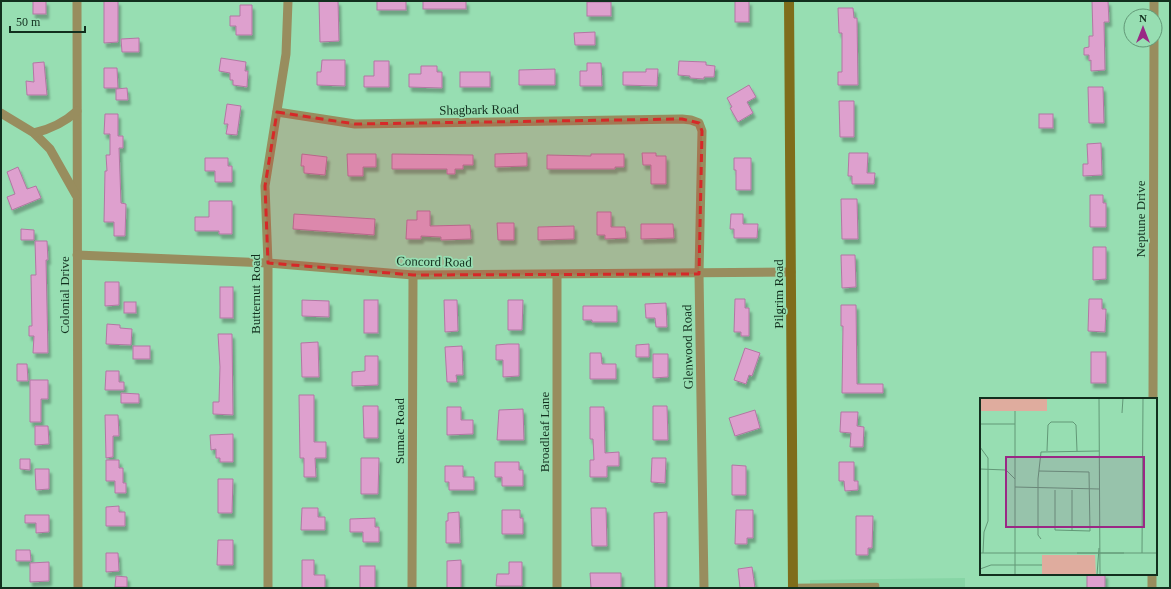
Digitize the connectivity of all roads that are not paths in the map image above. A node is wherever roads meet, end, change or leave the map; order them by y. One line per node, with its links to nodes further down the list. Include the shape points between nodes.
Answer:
1 (77, 1): 5 (street, Colonial Drive)
2 (288, 1): 6 (street, Butternut Road, via 286,54)
3 (789, 1): 13 (street, Pilgrim Road)
4 (1154, 48): 17 (street, Neptune Drive)
5 (77, 111): 9 (street, via 67,120); 10 (street, Colonial Drive)
6 (277, 112): 8 (street, Shagbark Road, via 355,124); 12 (street, Butternut Road, via 265,186)
7 (1, 113): 9 (street)
8 (682, 120): 14 (street, Glenwood Road, via 698,123 702,131)
9 (34, 133): 10 (street, via 50,149)
10 (77, 197): 11 (street, Colonial Drive)
11 (77, 255): 12 (street, Concord Road); 20 (street, Colonial Drive)
12 (268, 263): 15 (street, Concord Road); 21 (street, Butternut Road)
13 (791, 272): 14 (street, Concord Road); 19 (street, Pilgrim Road)
14 (699, 274): 16 (street, Concord Road); 24 (street, Glenwood Road)
15 (413, 275): 16 (street, Concord Road); 22 (street, Sumac Road)
16 (557, 275): 23 (street, Broadleaf Lane)
17 (1153, 398)
18 (1152, 575): 26 (street)
19 (792, 587): 25 (lane, via 876,584)
20 (78, 588)
21 (268, 588)
22 (412, 588)
23 (557, 588)
24 (704, 588)
25 (877, 588)
26 (1152, 588)

